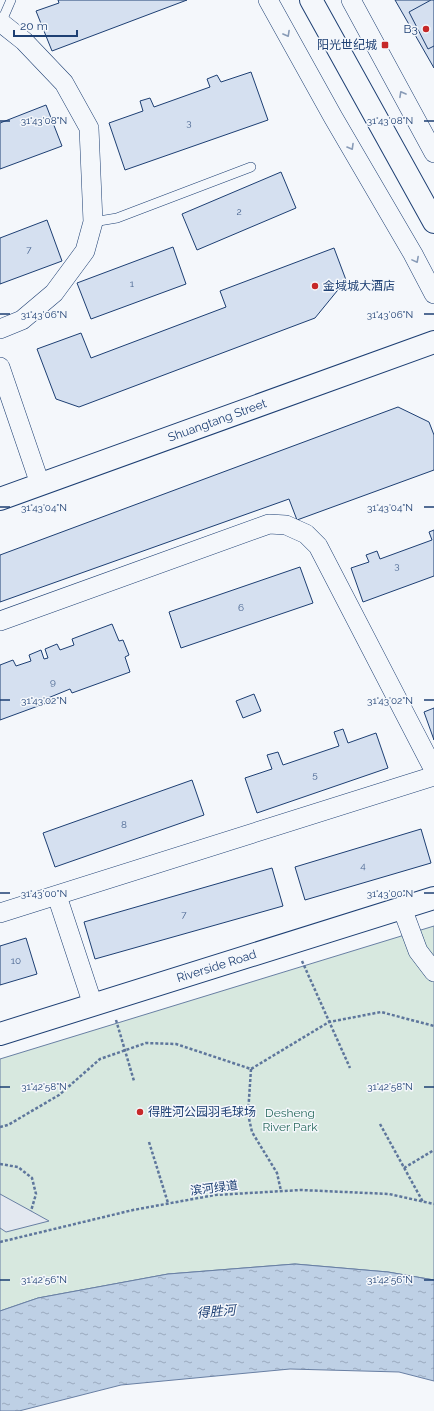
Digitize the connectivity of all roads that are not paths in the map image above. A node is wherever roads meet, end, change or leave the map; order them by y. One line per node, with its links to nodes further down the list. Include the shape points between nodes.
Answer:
1 (11, 0): 5 (lane)
2 (268, 0): 10 (street, one-way to 10)
3 (311, 0): 9 (street)
4 (351, 0): 6 (street, one-way to 4)
5 (1, 23): 8 (street, via 24,41 64,83 89,128)
6 (434, 153)
7 (251, 167): 8 (lane, via 116,218)
8 (93, 222): 11 (street, via 85,251 54,293 22,320)
9 (434, 222)
10 (434, 294)
11 (0, 329)
12 (434, 342): 14 (street, Shuangtang Street)
13 (0, 367): 14 (street)
14 (40, 484): 15 (street, Shuangtang Street)
15 (0, 499)
16 (0, 621): 17 (street, via 269,524 286,524 306,534 318,546)
17 (434, 770)
18 (434, 776): 19 (street)
19 (57, 896): 22 (street); 24 (street)
20 (434, 898): 21 (street, Riverside Road)
21 (402, 908): 23 (street, via 418,951); 24 (street, Riverside Road)
22 (0, 913)
23 (434, 972)
24 (102, 1002): 25 (street, Riverside Road)
25 (0, 1034)

